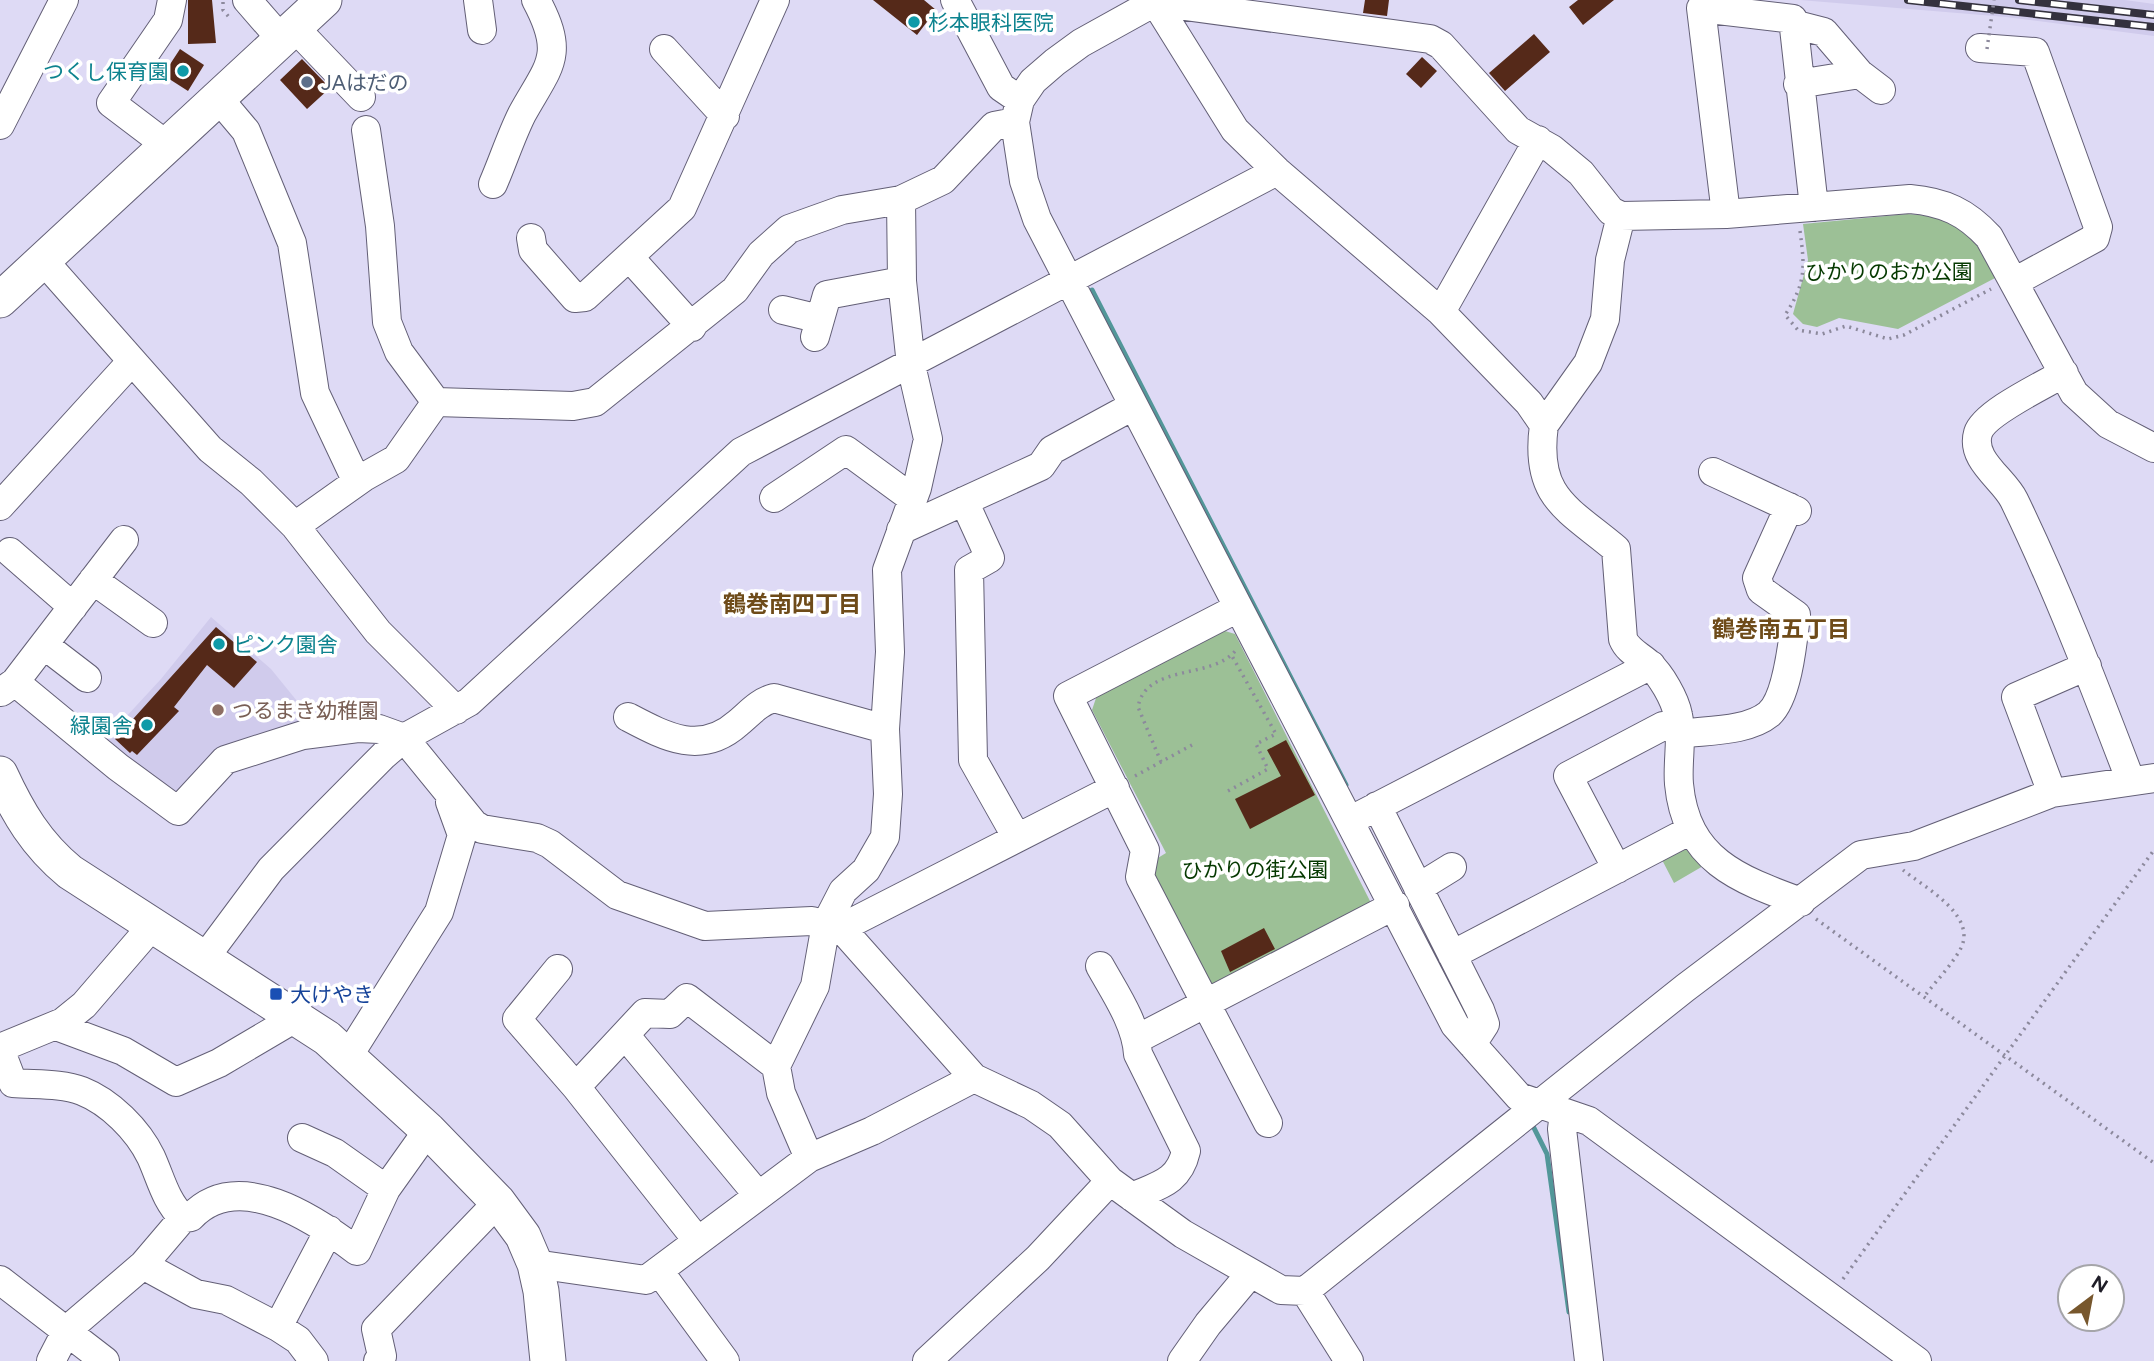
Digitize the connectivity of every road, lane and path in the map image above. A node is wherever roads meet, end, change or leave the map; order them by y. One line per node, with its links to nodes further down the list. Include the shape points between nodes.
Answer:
1 (64, 0): 21 (street)
2 (172, 0): 24 (street, via 168,20 111,103)
3 (324, 0): 13 (main road)
4 (478, 0): 12 (street)
5 (536, 0): 26 (street, via 551,38 548,72 522,115)
6 (775, 0): 20 (street)
7 (954, 0): 19 (street)
8 (1994, 0): 15 (path, bridge)
9 (1155, 1): 19 (street, via 1055,62 1033,81); 23 (street, via 1430,39 1441,45 1518,130); 25 (street, via 1235,130)
10 (252, 3): 13 (street)
11 (1793, 24): 16 (street); 16 (street, via 1824,32 1870,82); 28 (street, via 1793,19 1701,8)
12 (482, 30)
13 (288, 33): 17 (street); 18 (main road)
14 (664, 49): 20 (street)
15 (1984, 49): 36 (street, via 2035,52 2098,227 2095,238)
16 (1798, 84): 29 (street)
17 (360, 97)
18 (219, 99): 24 (main road); 49 (street, via 246,131 292,243 316,393)
19 (1017, 111): 27 (street, via 994,126 943,180); 34 (street, via 1024,181)
20 (726, 116): 32 (street, via 682,208)
21 (0, 125)
22 (366, 130): 44 (street, via 390,226 387,322 399,352)
23 (1538, 140): 30 (street, via 1581,173 1611,211); 39 (street)
24 (169, 147): 33 (main road)
25 (1277, 171): 34 (street); 39 (street)
26 (493, 184)
27 (901, 200): 35 (street); 40 (street, via 842,210 789,229 761,254 735,290)
28 (1726, 214): 29 (street); 30 (street)
29 (1807, 214): 36 (street, via 1910,199 1934,201 1973,219 1989,237); 36 (path, via 1804,277 1785,315 1798,330 1822,334 1846,326 1888,339)
30 (1621, 216): 46 (street, via 1601,330 1588,363)
31 (531, 238): 32 (street, via 533,250 575,298 585,297)
32 (629, 258): 40 (street)
33 (43, 260): 37 (main road); 41 (street)
34 (1067, 280): 42 (street); 45 (street)
35 (902, 281): 38 (street, via 827,295 818,328); 42 (street)
36 (2006, 284): 43 (street)
37 (0, 300)
38 (782, 310)
39 (1441, 312): 46 (street, via 1529,403)
40 (692, 327): 44 (street, via 595,402 573,406)
41 (132, 361): 53 (street); 54 (street, via 210,449)
42 (912, 365): 51 (street, via 928,439); 69 (street, via 741,452)
43 (2064, 373): 47 (street, via 2089,409); 66 (street, via 1986,420 1976,440 1979,453 2012,496)
44 (436, 402): 49 (street, via 396,459)
45 (1133, 406): 52 (street, via 1052,450 1041,466); 60 (street)
46 (1544, 425): 65 (street, via 1541,449 1552,494 1616,549 1623,639 1627,648)
47 (2154, 448)
48 (1713, 472): 72 (street, via 1793,509 1757,578 1761,590 1797,615 1790,660 1769,713 1755,721)
49 (357, 482): 54 (street)
50 (774, 498): 51 (street, via 846,450)
51 (913, 499): 55 (street)
52 (964, 501): 55 (street); 85 (street, via 990,558 969,570 973,760)
53 (0, 506)
54 (295, 526): 69 (street, via 378,632)
55 (901, 530): 71 (street, via 887,570 890,652)
56 (124, 540): 58 (street)
57 (10, 552): 59 (street)
58 (93, 580): 59 (street); 61 (street)
59 (73, 607): 63 (street)
60 (1238, 608): 62 (street); 79 (street, via 1068,696)
61 (153, 623)
62 (1253, 635): 64 (path); 83 (street)
63 (44, 645): 67 (street); 68 (street)
64 (1231, 656): 75 (path, via 1211,667 1158,682 1140,697 1138,707); 80 (path, via 1276,734 1256,744 1268,769)
65 (1651, 665): 72 (street, via 1678,713); 82 (street)
66 (2087, 666): 77 (street); 81 (street, via 2016,697)
67 (87, 678)
68 (8, 688): 73 (street, via 178,811 225,760 303,735 358,728)
69 (456, 710): 73 (street)
70 (628, 717): 71 (street, via 666,737 708,741 774,698)
71 (885, 729): 94 (street, via 885,837 866,870 843,891)
72 (1679, 729): 84 (street, via 1679,786); 89 (street, via 1663,726 1568,776)
73 (404, 738): 78 (street); 96 (street, via 271,869)
74 (1192, 745): 75 (path)
75 (1161, 762): 79 (path)
76 (0, 774): 93 (main road, via 19,815 48,854)
77 (2142, 779): 81 (street)
78 (444, 786): 94 (street, via 474,824 550,844 617,895 705,926 812,921); 107 (street, via 461,835 439,912)
79 (1115, 788): 85 (street); 100 (street, via 1145,850 1140,877)
80 (1228, 791)
81 (2052, 793): 87 (street, via 1914,846)
82 (1377, 806): 83 (street); 90 (street)
83 (1351, 820): 92 (street)
84 (1689, 831): 89 (street); 91 (street, via 1720,864 1754,885)
85 (1017, 838): 94 (street)
86 (2154, 850): 108 (path)
87 (1883, 852): 91 (street, via 1861,855); 99 (path, via 1951,908 1964,933 1961,947)
88 (1452, 867): 90 (street)
89 (1617, 869): 95 (street)
90 (1418, 888): 95 (street)
91 (1801, 902): 99 (path, via 1809,913); 112 (street, via 1685,988)
92 (1395, 905): 100 (street); 105 (street, via 1455,1025)
93 (152, 926): 96 (main road); 102 (street, via 84,1005)
94 (834, 926): 109 (street, via 815,986); 110 (street)
95 (1452, 955): 105 (street, via 1485,1024)
96 (204, 959): 101 (main road)
97 (1100, 966): 104 (street)
98 (558, 969): 111 (street, via 517,1019)
99 (1924, 997): 108 (path)
100 (1206, 1004): 104 (street); 113 (street)
101 (297, 1017): 102 (street, via 219,1063 176,1082 123,1051); 107 (main road)
102 (55, 1026): 106 (street)
103 (625, 1035): 109 (street, via 645,1013 670,1014 687,998); 111 (street); 120 (street)
104 (1137, 1039): 121 (street, via 1138,1054 1186,1151 1182,1168 1172,1179)
105 (1472, 1044): 112 (street, via 1519,1097)
106 (0, 1049): 123 (street, via 13,1083 81,1091 120,1118 147,1150 172,1206)
107 (349, 1055): 114 (main road)
108 (2004, 1055): 117 (path); 132 (path)
109 (776, 1066): 116 (street, via 780,1093)
110 (974, 1078): 116 (street); 118 (street, via 1031,1105 1060,1125)
111 (576, 1087): 125 (street)
112 (1552, 1110): 131 (street); 132 (street, via 1589,1121); 144 (street, via 1562,1129)
113 (1268, 1123)
114 (428, 1130): 119 (street); 122 (main road)
115 (302, 1138): 119 (street, via 335,1153)
116 (809, 1158): 120 (street)
117 (2154, 1163)
118 (1110, 1181): 121 (street); 141 (street, via 1038,1258)
119 (386, 1189): 124 (street, via 357,1251)
120 (757, 1194): 125 (street)
121 (1132, 1198): 129 (street)
122 (498, 1202): 126 (main road, via 523,1236); 138 (street, via 376,1329)
123 (183, 1218): 124 (street, via 215,1199 250,1198 298,1212); 127 (street)
124 (329, 1230): 133 (street)
125 (697, 1240): 128 (street)
126 (535, 1264): 128 (street, via 646,1280); 139 (main road)
127 (143, 1265): 133 (street, via 196,1294 226,1300); 134 (street)
128 (659, 1271): 140 (street)
129 (1250, 1274): 131 (street, via 1281,1290); 142 (street)
130 (0, 1280): 134 (street)
131 (1304, 1290): 143 (street)
132 (1829, 1298): 145 (street)
133 (278, 1327): 137 (street, via 298,1340)
134 (66, 1330): 135 (street); 136 (street)
135 (51, 1361)
136 (105, 1361)
137 (314, 1361)
138 (379, 1361)
139 (548, 1361)
140 (725, 1361)
141 (927, 1361)
142 (1182, 1361)
143 (1349, 1361)
144 (1589, 1361)
145 (1917, 1361)

